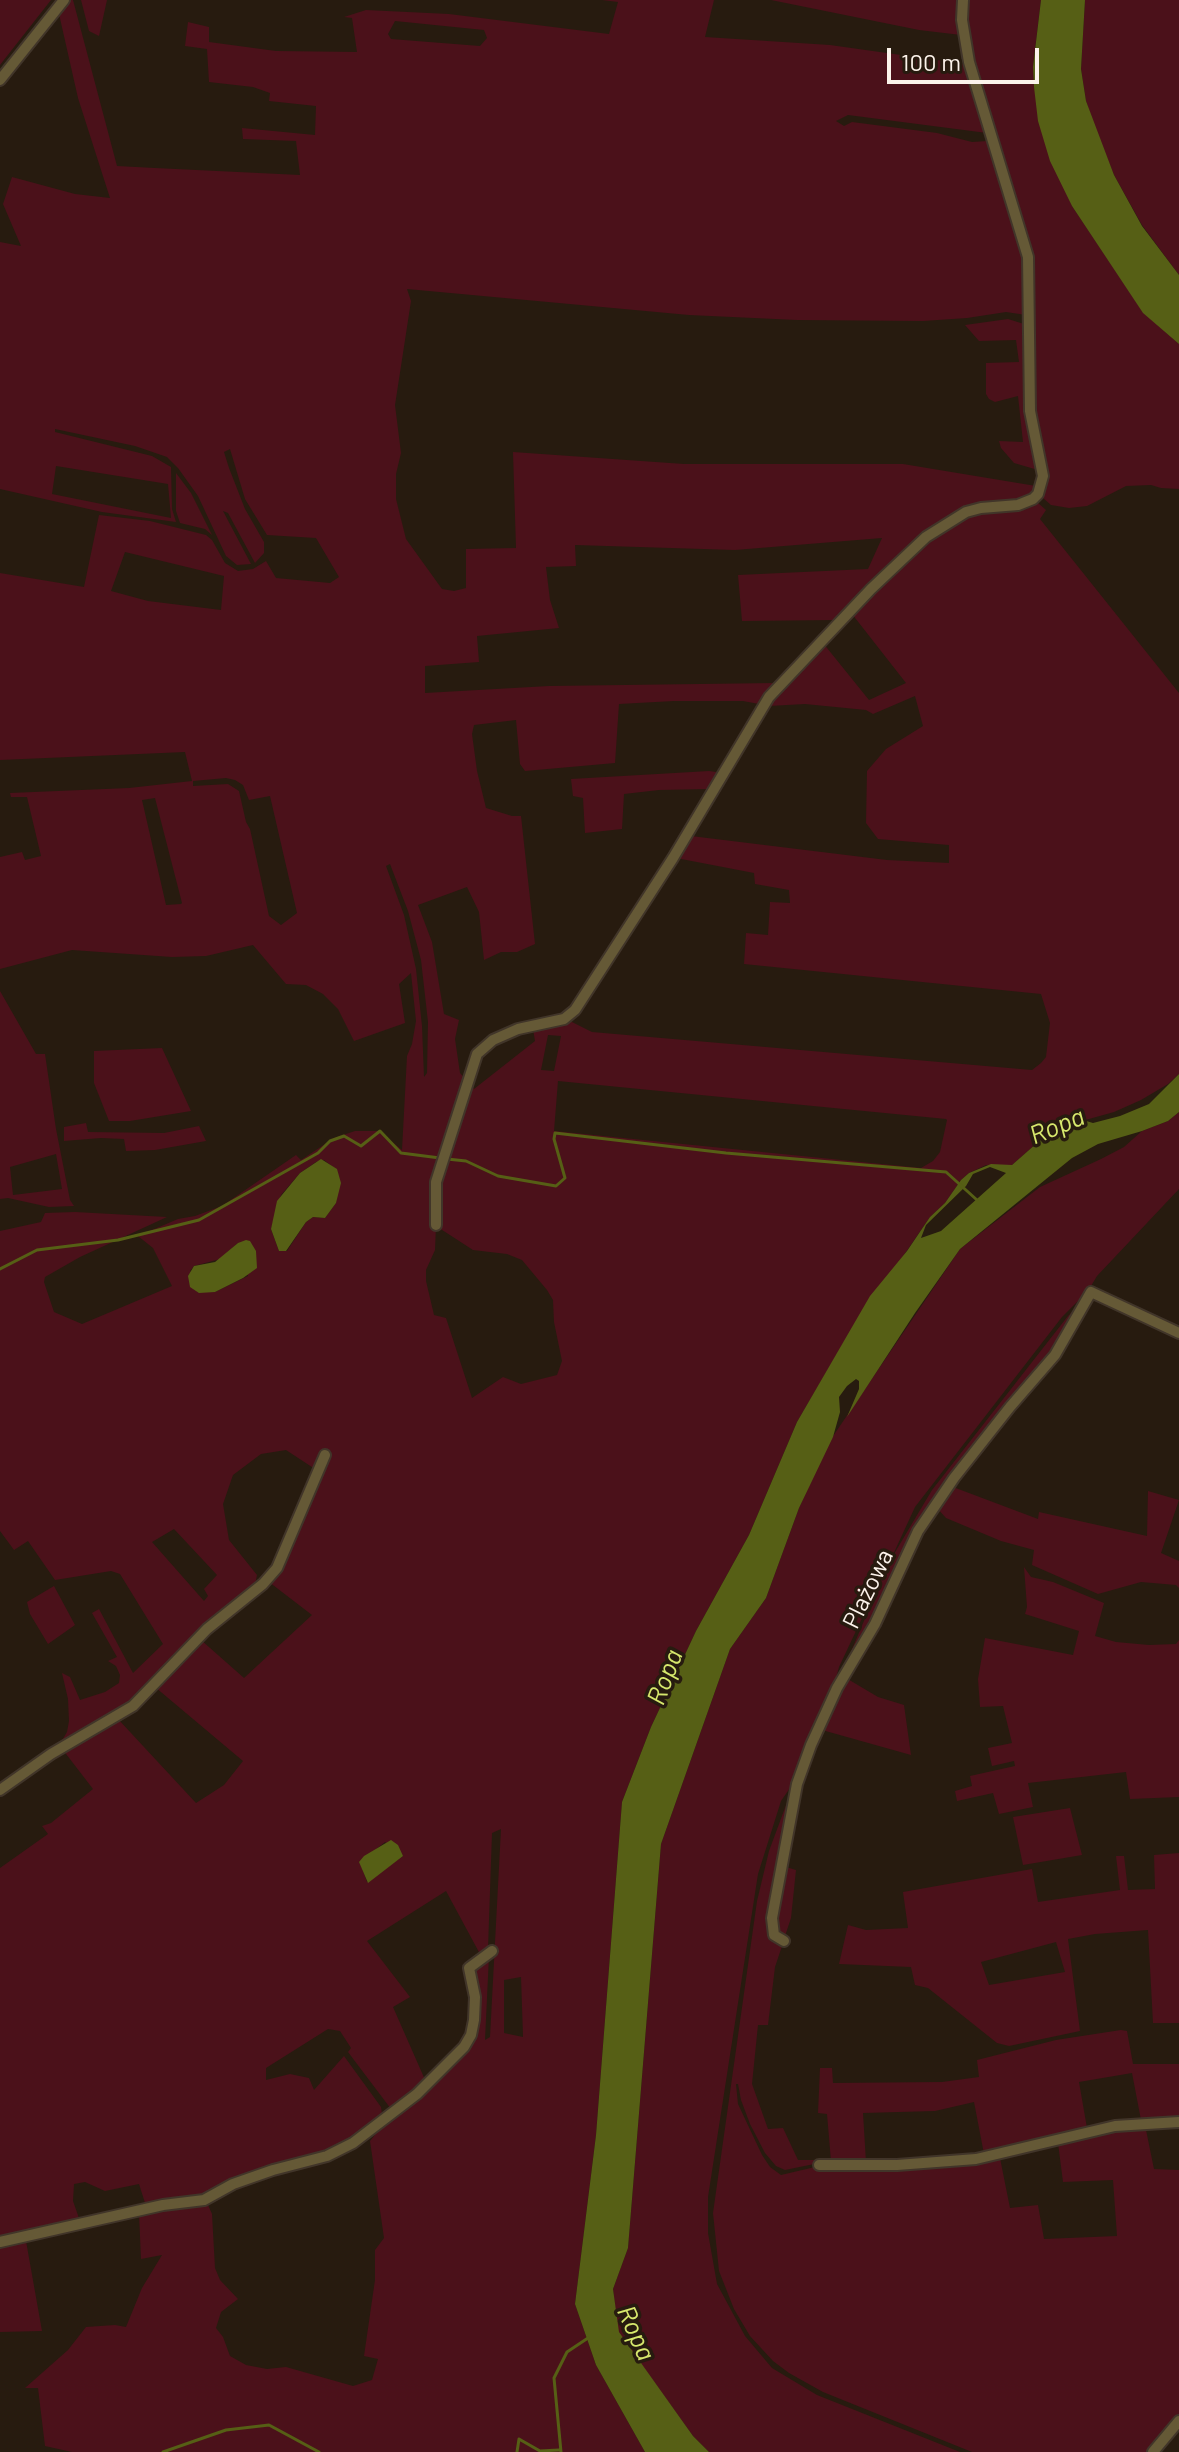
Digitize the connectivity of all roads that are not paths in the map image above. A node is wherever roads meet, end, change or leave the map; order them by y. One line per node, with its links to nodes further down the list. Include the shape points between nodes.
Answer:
1 (64, 0): 3 (street)
2 (963, 0): 4 (street, via 969,62 1028,257 1030,411 1043,476 1038,494 1018,505 966,512 926,537 769,697 575,1010 564,1019 493,1040 477,1054 435,1189)
3 (0, 80)
4 (436, 1225)
5 (1179, 1333): 8 (street, Plażowa, via 1091,1292 1055,1355 954,1478 918,1531 875,1624 837,1688 797,1784 772,1918 774,1935)
6 (325, 1455): 7 (street, via 277,1568 263,1584 207,1629 133,1706)
7 (0, 1790)
8 (784, 1941)
9 (492, 1951): 12 (street, via 469,1968 474,2020 464,2047 417,2094 353,2143 233,2184 204,2200)
10 (1179, 2122): 11 (street, via 1115,2126 976,2159)
11 (819, 2165)
12 (0, 2242)
13 (1179, 2421): 14 (street)
14 (1153, 2452)

